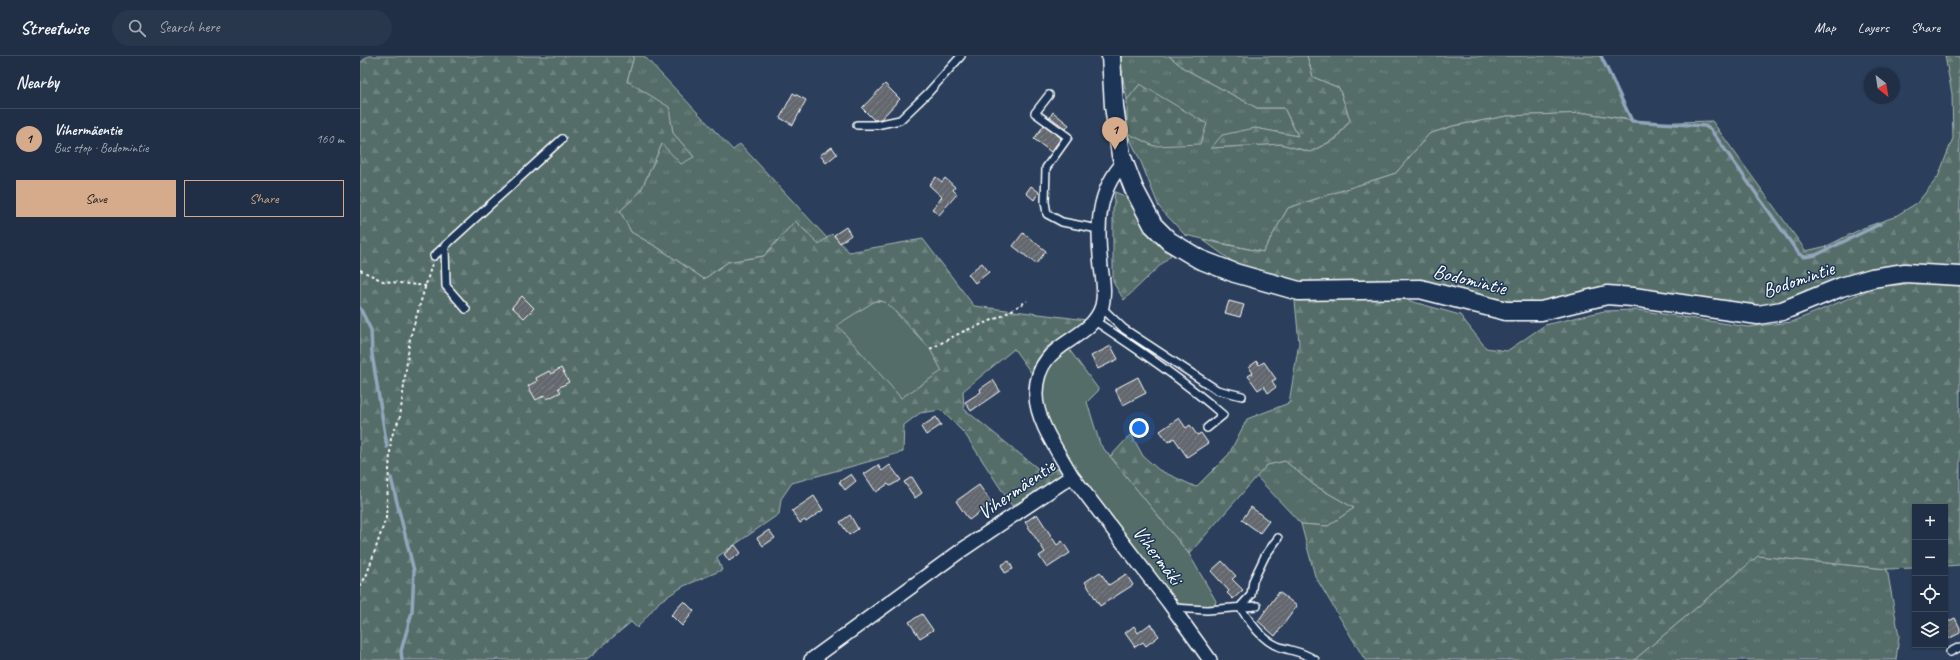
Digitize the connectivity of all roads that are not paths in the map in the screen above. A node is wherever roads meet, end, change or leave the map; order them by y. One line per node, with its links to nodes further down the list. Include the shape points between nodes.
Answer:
1 (961, 56): 4 (lane, via 900,120 876,126)
2 (1111, 56): 6 (street, Bodomintie, via 1114,106)
3 (1049, 94): 7 (lane, via 1034,113 1068,137 1046,168 1047,214 1062,222)
4 (857, 125)
5 (562, 139): 8 (lane)
6 (1124, 162): 7 (street, via 1104,193); 10 (street, Bodomintie, via 1134,189 1153,225 1169,241 1199,259 1235,273 1299,291 1420,289 1489,308 1513,311 1541,311 1607,295 1758,315 1782,311 1841,287 1872,278 1905,273)
7 (1098, 229): 11 (street, via 1104,294)
8 (445, 246): 9 (lane); 12 (lane, via 446,286)
9 (434, 256)
10 (1960, 276)
11 (1101, 307): 13 (street); 14 (lane, via 1124,329 1217,390)
12 (466, 309)
13 (1095, 321): 15 (lane, via 1154,360 1224,415); 16 (street, Vihermäentie, via 1066,341 1046,360 1037,376 1036,395 1039,411)
14 (1242, 396)
15 (1207, 428)
16 (1072, 476): 20 (street, Vihermäki); 23 (street, Vihermäentie, via 959,552)
17 (1278, 538): 19 (lane, via 1265,556 1256,575 1251,595)
18 (1257, 606): 19 (lane)
19 (1240, 607): 20 (lane, via 1207,610); 25 (lane, via 1255,629 1277,646 1308,655)
20 (1173, 608): 24 (street, Vihermäki)
21 (1960, 647): 22 (lane)
22 (1950, 652)
23 (811, 660)
24 (1210, 660)
25 (1315, 660)

